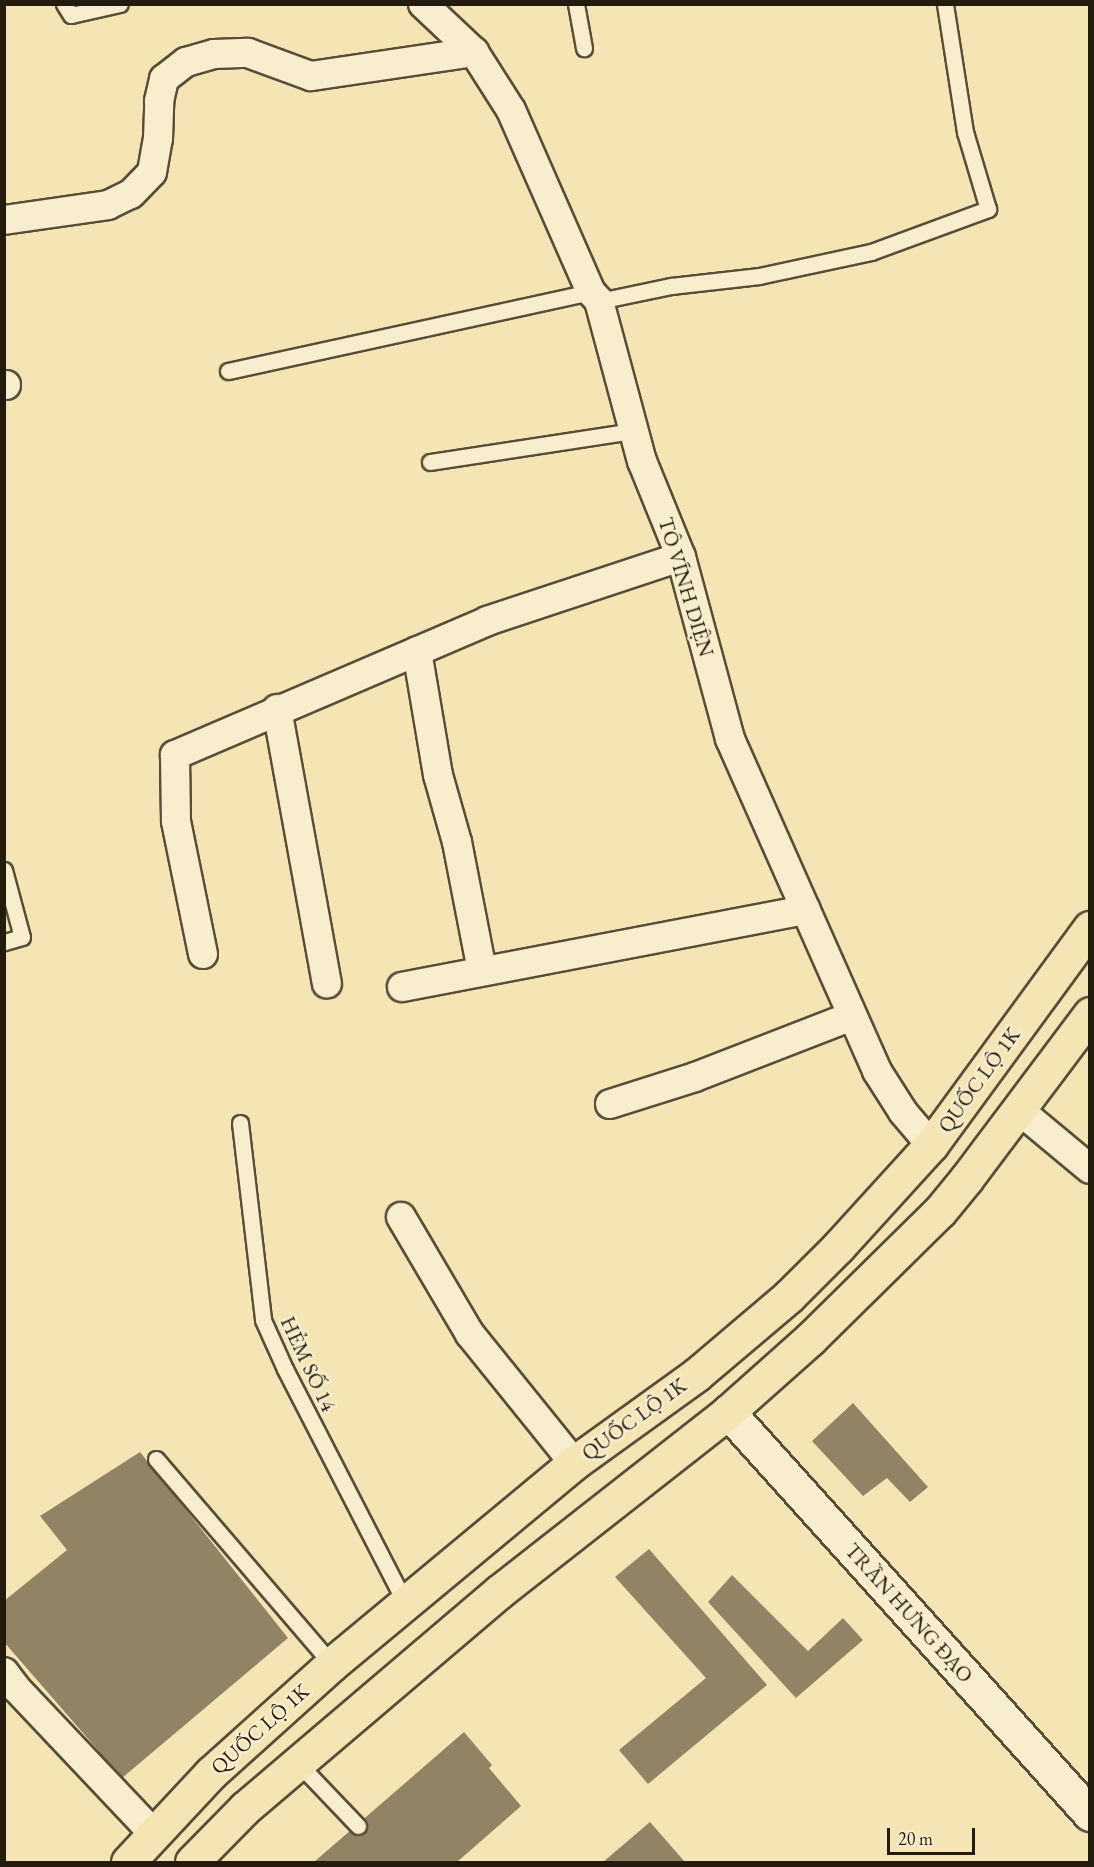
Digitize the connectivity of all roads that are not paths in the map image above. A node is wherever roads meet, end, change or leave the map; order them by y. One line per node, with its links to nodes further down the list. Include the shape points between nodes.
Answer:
1 (64, 4): 2 (lane, via 71,15)
2 (120, 4)
3 (423, 4): 7 (street, TÔ VĨNH DIỆN)
4 (576, 4): 6 (lane)
5 (945, 4): 9 (lane, via 965,132 988,209 871,252 759,276)
6 (584, 48)
7 (474, 52): 8 (street, via 311,76 248,53 214,54 186,62 164,79 152,172 131,194 108,205); 9 (street, TÔ VĨNH DIỆN, via 511,110)
8 (4, 220)
9 (595, 297): 10 (lane); 11 (street, TÔ VĨNH DIỆN)
10 (228, 371)
11 (633, 431): 12 (lane); 13 (street, TÔ VĨNH DIỆN)
12 (430, 462)
13 (681, 557): 14 (street, via 487,621); 17 (street, TÔ VĨNH DIỆN, via 730,739)
14 (417, 651): 15 (street); 21 (street, via 438,775 457,842)
15 (277, 709): 20 (street, via 175,755 176,821); 22 (street)
16 (4, 870): 19 (lane, via 22,938)
17 (806, 910): 21 (street); 25 (street, TÔ VĨNH DIỆN)
18 (1089, 928): 29 (main road, QUỐC LỘ 1K)
19 (4, 942)
20 (203, 954)
21 (482, 971): 23 (street)
22 (327, 983)
23 (402, 987)
24 (1089, 1014): 27 (main road)
25 (852, 1016): 26 (street, via 695,1077); 29 (street, TÔ VĨNH DIỆN, via 877,1071 903,1112)
26 (610, 1104)
27 (1019, 1110): 30 (street); 31 (main road)
28 (240, 1123): 37 (lane, HẺM SỐ 14, via 263,1320)
29 (931, 1145): 31 (main road); 33 (main road, QUỐC LỘ 1K, via 789,1296)
30 (1089, 1169)
31 (968, 1178): 34 (main road, via 873,1279)
32 (401, 1217): 36 (street, via 470,1334)
33 (696, 1375): 34 (main road); 36 (main road, QUỐC LỘ 1K)
34 (728, 1412): 40 (main road, via 500,1592); 41 (main road, TRẦN HƯNG ĐẠO)
35 (156, 1459): 38 (lane)
36 (574, 1464): 37 (main road, QUỐC LỘ 1K)
37 (405, 1602): 38 (main road, QUỐC LỘ 1K)
38 (332, 1664): 43 (main road, QUỐC LỘ 1K, via 211,1773)
39 (4, 1672): 43 (street)
40 (298, 1762): 42 (lane); 46 (main road, via 245,1808)
41 (1089, 1814)
42 (357, 1826)
43 (153, 1833): 44 (main road, QUỐC LỘ 1K); 45 (main road)
44 (128, 1863)
45 (183, 1863)
46 (192, 1863)

